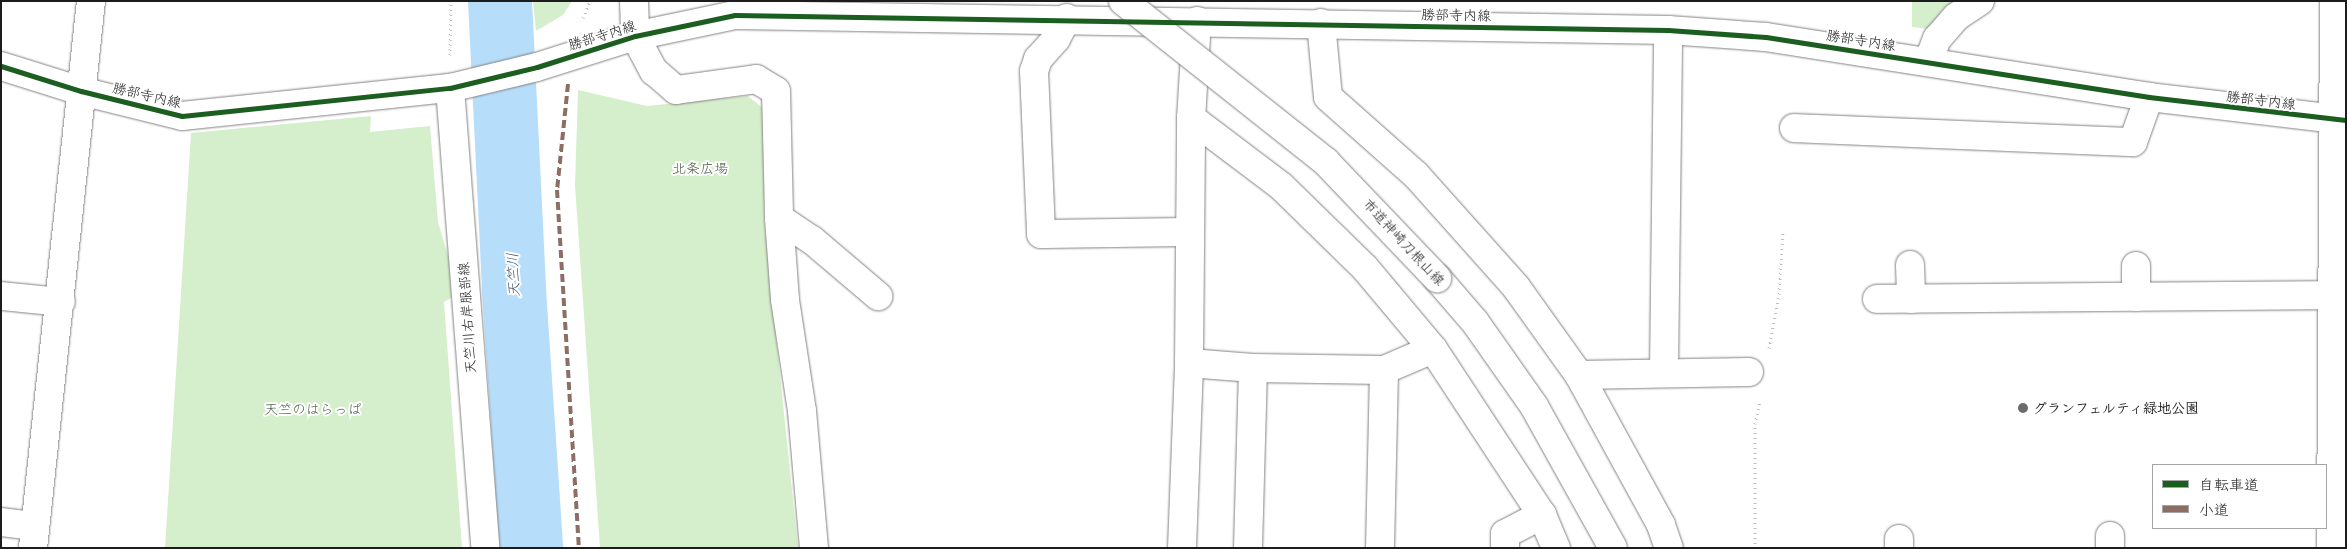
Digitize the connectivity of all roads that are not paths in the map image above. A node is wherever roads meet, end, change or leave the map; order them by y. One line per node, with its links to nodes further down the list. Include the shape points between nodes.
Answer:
1 (91, 1): 14 (street)
2 (634, 1): 10 (street)
3 (1123, 1): 47 (street, 市道神崎刀根山線, bridge, via 1326,162 1437,278 1475,322 1534,406)
4 (1980, 1): 11 (street, via 1956,16 1937,38)
5 (2334, 1): 17 (street)
6 (1066, 18): 7 (street, 勝部寺内線); 10 (street, 勝部寺内線, via 770,13 696,21); 20 (street, via 1056,39 1038,59 1034,71 1041,234)
7 (1197, 21): 8 (street, 勝部寺内線); 16 (street)
8 (1321, 23): 9 (street, 勝部寺内線); 36 (street, via 1328,97 1416,175 1516,287)
9 (1668, 30): 11 (street, 勝部寺内線, via 1766,37); 34 (street)
10 (636, 36): 13 (street, 勝部寺内線, via 537,67); 19 (street, via 654,71 676,90 756,79 776,92)
11 (1928, 62): 15 (street, 勝部寺内線)
12 (1, 66): 14 (street, 勝部寺内線)
13 (460, 86): 14 (street, 勝部寺内線, via 182,116); 40 (street, 天竺川右岸服部線)
14 (81, 92): 29 (street)
15 (2149, 97): 17 (street, 勝部寺内線); 18 (street, via 2133,142)
16 (1191, 118): 20 (street); 30 (street, via 1281,186 1365,268)
17 (2340, 120): 23 (street)
18 (1794, 128)
19 (779, 218): 25 (street, via 812,240); 41 (street, via 785,300 802,411)
20 (1189, 232): 31 (street)
21 (1910, 265): 28 (street)
22 (2136, 266): 26 (street)
23 (2331, 295): 26 (street); 49 (street)
24 (1, 296): 29 (street)
25 (878, 296)
26 (2136, 297): 28 (street)
27 (1877, 298): 28 (street)
28 (1910, 298)
29 (61, 302): 39 (street)
30 (1433, 348): 33 (street); 37 (street)
31 (1189, 363): 32 (street); 42 (street)
32 (1253, 368): 33 (street); 43 (street)
33 (1384, 370): 44 (street)
34 (1664, 371): 35 (street); 36 (street)
35 (1750, 372)
36 (1579, 375): 48 (street, via 1661,525)
37 (1542, 514): 45 (street, via 1506,534); 46 (street)
38 (1, 522): 39 (street)
39 (34, 537)
40 (485, 548)
41 (814, 548)
42 (1182, 548)
43 (1248, 548)
44 (1380, 548)
45 (1505, 548)
46 (1556, 548)
47 (1613, 548)
48 (1669, 548)
49 (2330, 548)

